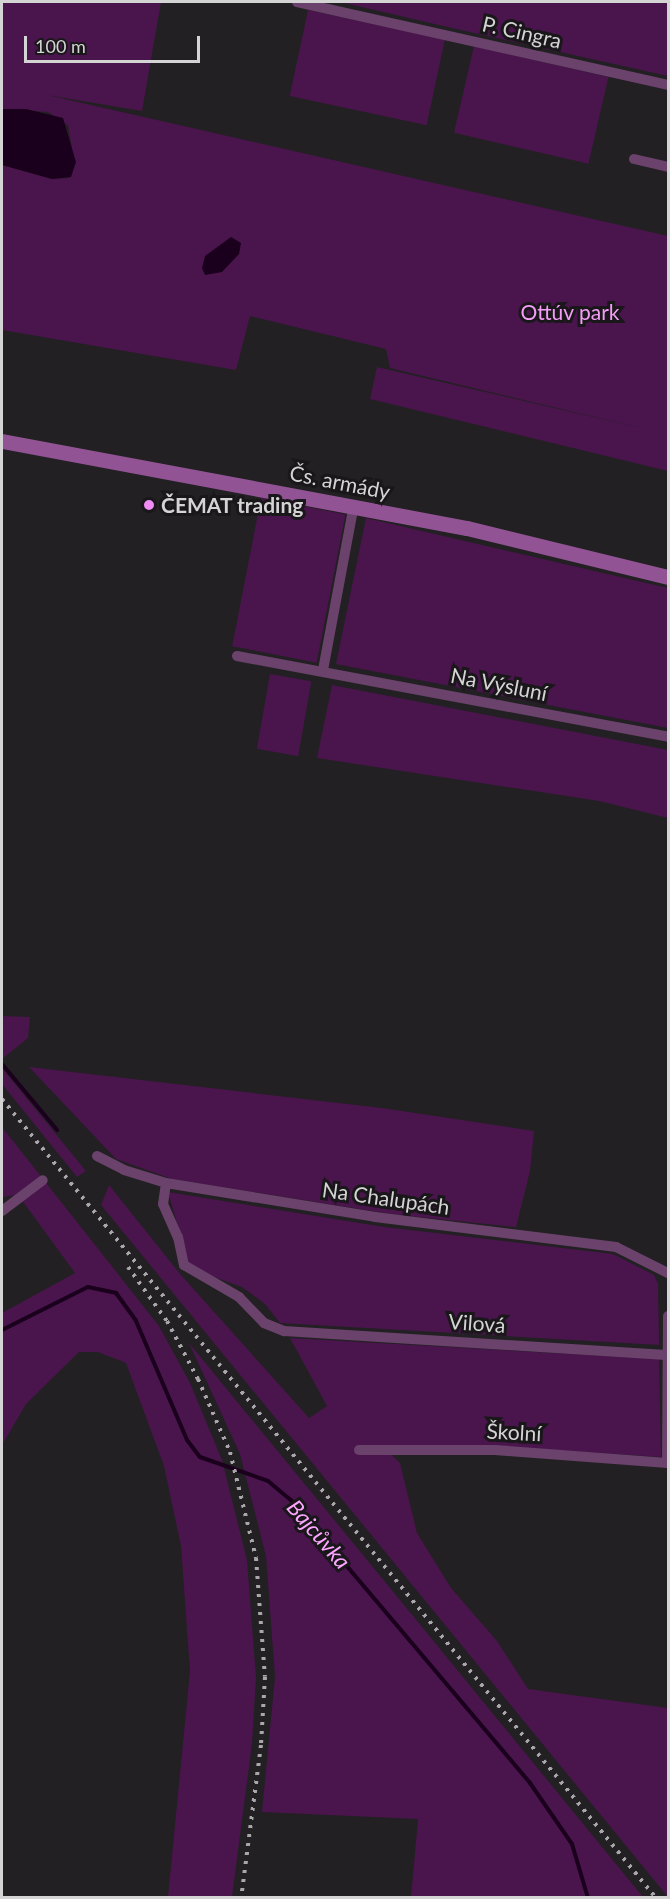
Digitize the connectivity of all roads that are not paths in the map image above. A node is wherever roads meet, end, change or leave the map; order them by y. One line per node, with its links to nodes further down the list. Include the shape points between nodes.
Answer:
1 (297, 2): 2 (street, P. Cingra)
2 (669, 85)
3 (634, 159): 4 (street)
4 (669, 166)
5 (2, 441): 6 (main road, Čs. armády)
6 (354, 505): 7 (main road, Čs. armády); 9 (street)
7 (669, 577)
8 (237, 656): 9 (street, Na Výsluní)
9 (323, 670): 10 (street, Na Výsluní)
10 (669, 737)
11 (97, 1156): 13 (street, Na Chalupách, via 124,1170)
12 (44, 1180): 14 (street)
13 (166, 1183): 15 (street, Na Chalupách, via 375,1217 616,1247); 17 (street, Vilová, via 163,1204 178,1237 184,1265 239,1297 264,1323 284,1331)
14 (2, 1211)
15 (669, 1273)
16 (669, 1316): 17 (street)
17 (666, 1355): 19 (street, Školní)
18 (359, 1450): 19 (street, Školní, via 495,1450)
19 (668, 1463)

